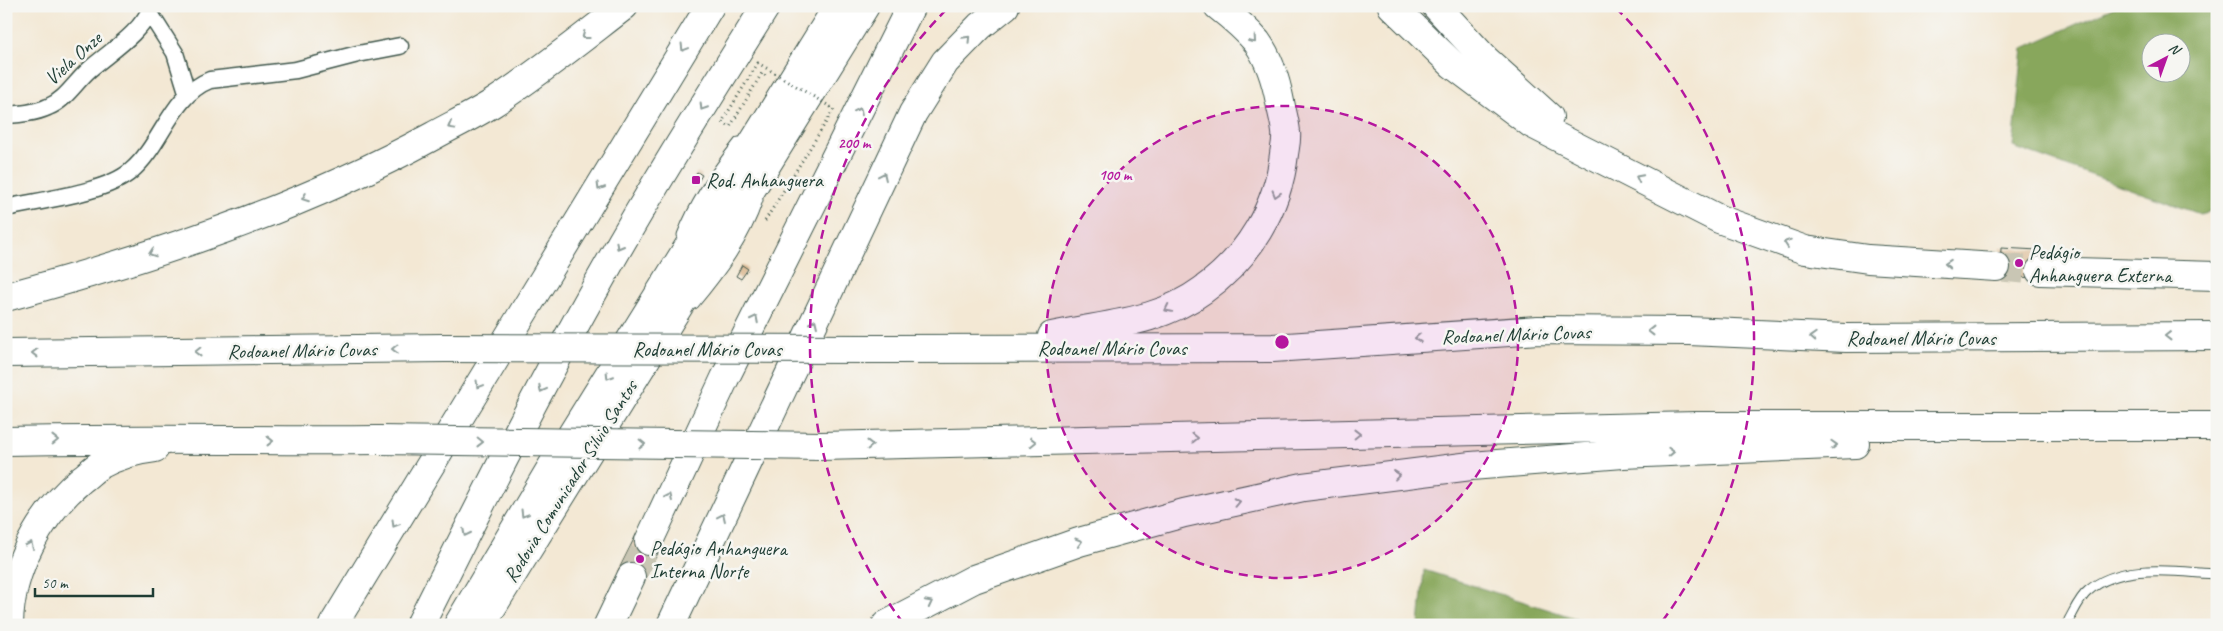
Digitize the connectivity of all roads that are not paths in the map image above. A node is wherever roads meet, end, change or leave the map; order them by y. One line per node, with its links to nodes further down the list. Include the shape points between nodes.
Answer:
1 (624, 6): 22 (highway, one-way to 22, via 492,103 398,155 314,195 98,272)
2 (710, 6): 34 (highway, one-way to 34)
3 (766, 6): 35 (highway, one-way to 35, via 654,185 598,282 496,473)
4 (838, 6): 13 (highway, Rodovia Comunicador Silvio Santos)
5 (865, 6): 37 (highway, Rodovia Comunicador Silvio Santos)
6 (910, 6): 30 (highway, one-way to 6, via 725,378)
7 (1005, 6): 39 (highway, one-way to 7, via 913,114 945,62)
8 (1218, 6): 24 (highway, one-way to 24, via 1251,36 1276,77 1286,133 1282,173 1273,202 1254,239 1203,291 1162,312 1128,323)
9 (1392, 6): 16 (highway, via 1452,64 1525,119)
10 (1436, 6): 16 (highway, via 1484,59)
11 (151, 9): 14 (street, via 175,53); 15 (street, Viela Onze, via 136,30 49,107)
12 (400, 46): 14 (street, via 296,70 210,80)
13 (774, 86): 21 (highway, Rodovia Comunicador Silvio Santos); 21 (lane, via 689,218)
14 (188, 92): 17 (street, via 156,143 130,172 115,182)
15 (6, 115)
16 (1594, 156): 18 (highway, one-way to 16, via 1868,259 1805,250 1719,219)
17 (6, 208)
18 (1996, 267)
19 (2040, 271): 20 (highway)
20 (2217, 276)
21 (662, 290): 36 (highway, Rodovia Comunicador Silvio Santos, one-way to 36)
22 (6, 297)
23 (2217, 336): 24 (highway, Rodoanel Mário Covas, one-way to 24, via 1846,338 1689,331 1538,330 1273,348)
24 (996, 348): 25 (highway, Rodoanel Mário Covas, one-way to 25, bridge, via 444,348)
25 (6, 353)
26 (2147, 426): 27 (highway); 29 (highway, one-way to 26, bridge, via 821,446 1697,426); 40 (highway, one-way to 26, via 974,579 1079,542 1184,513 1303,487 1470,466 1623,454 2040,440)
27 (2217, 426)
28 (6, 440): 29 (highway, one-way to 29, via 144,438)
29 (227, 441): 33 (highway, one-way to 29, via 10,605 31,542 51,509 73,487 100,465 139,450)
30 (649, 541)
31 (2217, 574): 41 (lane, via 2154,572 2117,575 2086,592)
32 (631, 577): 38 (highway)
33 (9, 625)
34 (333, 625)
35 (420, 625)
36 (458, 625)
37 (481, 625)
38 (608, 625)
39 (671, 625)
40 (886, 625)
41 (2068, 625)

